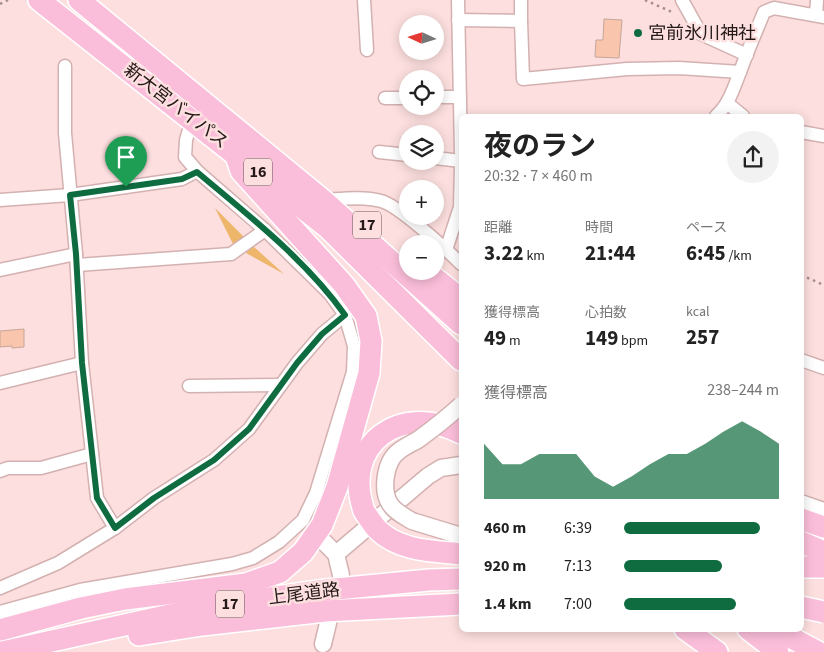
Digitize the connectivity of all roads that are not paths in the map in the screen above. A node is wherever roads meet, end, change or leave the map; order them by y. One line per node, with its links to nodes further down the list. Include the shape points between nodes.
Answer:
1 (40, 0): 23 (highway, 新大宮バイパス / 16)
2 (79, 0): 34 (highway, 新大宮バイパス / 16)
3 (364, 0): 11 (street)
4 (458, 0): 9 (street)
5 (521, 0): 10 (street)
6 (682, 0): 12 (street, via 701,34)
7 (818, 0): 8 (street)
8 (820, 16): 12 (street, via 774,8 764,12)
9 (458, 20): 10 (street); 16 (street)
10 (521, 21): 14 (street, via 523,79 627,69)
11 (367, 50)
12 (746, 56): 14 (street)
13 (65, 66): 32 (street, via 65,133)
14 (740, 72): 19 (street)
15 (444, 97): 16 (street)
16 (460, 97): 20 (street)
17 (385, 98): 18 (street)
18 (399, 98)
19 (726, 103): 21 (street); 22 (street)
20 (460, 114)
21 (718, 114)
22 (740, 114)
23 (192, 120): 27 (highway, 新大宮バイパス / 16); 31 (street, via 185,157)
24 (804, 133): 25 (street)
25 (824, 136)
26 (379, 152): 28 (street)
27 (234, 153): 46 (highway, 新大宮バイパス / 16, via 328,228); 83 (highway, via 241,171 344,285 366,316 371,341 369,373 337,487 322,524 303,552 280,572 246,584 116,601)
28 (399, 154)
29 (444, 159): 30 (street)
30 (459, 161)
31 (197, 172): 32 (street, via 182,179); 36 (street)
32 (70, 195): 33 (street); 39 (street)
33 (0, 200)
34 (323, 200): 37 (highway, 17, via 360,220); 38 (street, via 382,201); 45 (highway, 新大宮バイパス / 16)
35 (459, 210): 38 (street)
36 (265, 230): 39 (street, via 231,254); 44 (street, via 330,294)
37 (399, 250)
38 (446, 250): 40 (street)
39 (77, 259): 41 (street); 48 (street)
40 (459, 262)
41 (0, 270)
42 (437, 280): 43 (highway)
43 (459, 297)
44 (345, 315): 51 (street, via 322,334); 79 (street, via 354,346 353,372 316,493 303,520 279,542 253,558 232,564 80,590)
45 (459, 322)
46 (459, 358)
47 (804, 361): 49 (street)
48 (82, 363): 50 (street); 55 (street)
49 (824, 368)
50 (0, 383)
51 (281, 385): 52 (street); 62 (street, via 249,429 214,460 154,498)
52 (189, 386)
53 (459, 406): 63 (street, bridge, via 418,440 398,451 389,465 385,491 390,504 400,514)
54 (459, 432): 68 (highway, bridge, via 449,426 428,422 396,425 369,447 360,471 360,498 364,511 378,531 414,548)
55 (92, 454): 57 (street, via 42,468); 62 (street, via 97,498)
56 (459, 465): 67 (street, via 441,468 428,476)
57 (0, 471)
58 (804, 502): 59 (street)
59 (824, 508)
60 (804, 520): 61 (highway)
61 (824, 527)
62 (115, 528): 75 (street, via 58,563)
63 (459, 535)
64 (320, 538): 67 (street)
65 (804, 543): 66 (highway)
66 (824, 552)
67 (336, 554): 71 (street)
68 (459, 554)
69 (804, 567): 70 (highway)
70 (824, 567)
71 (342, 575)
72 (804, 576): 73 (highway)
73 (824, 576)
74 (459, 579): 88 (highway, 上尾道路 / 17, via 326,590 206,607)
75 (0, 588)
76 (804, 601): 81 (highway)
77 (459, 604): 89 (highway, via 325,612 202,625)
78 (804, 608): 80 (highway, bridge)
79 (0, 612)
80 (824, 612)
81 (824, 616)
82 (329, 619): 87 (street)
83 (0, 630)
84 (689, 632): 90 (highway)
85 (754, 632): 86 (highway)
86 (774, 642): 91 (highway)
87 (323, 644)
88 (2, 652)
89 (43, 652)
90 (717, 652)
91 (818, 652)

